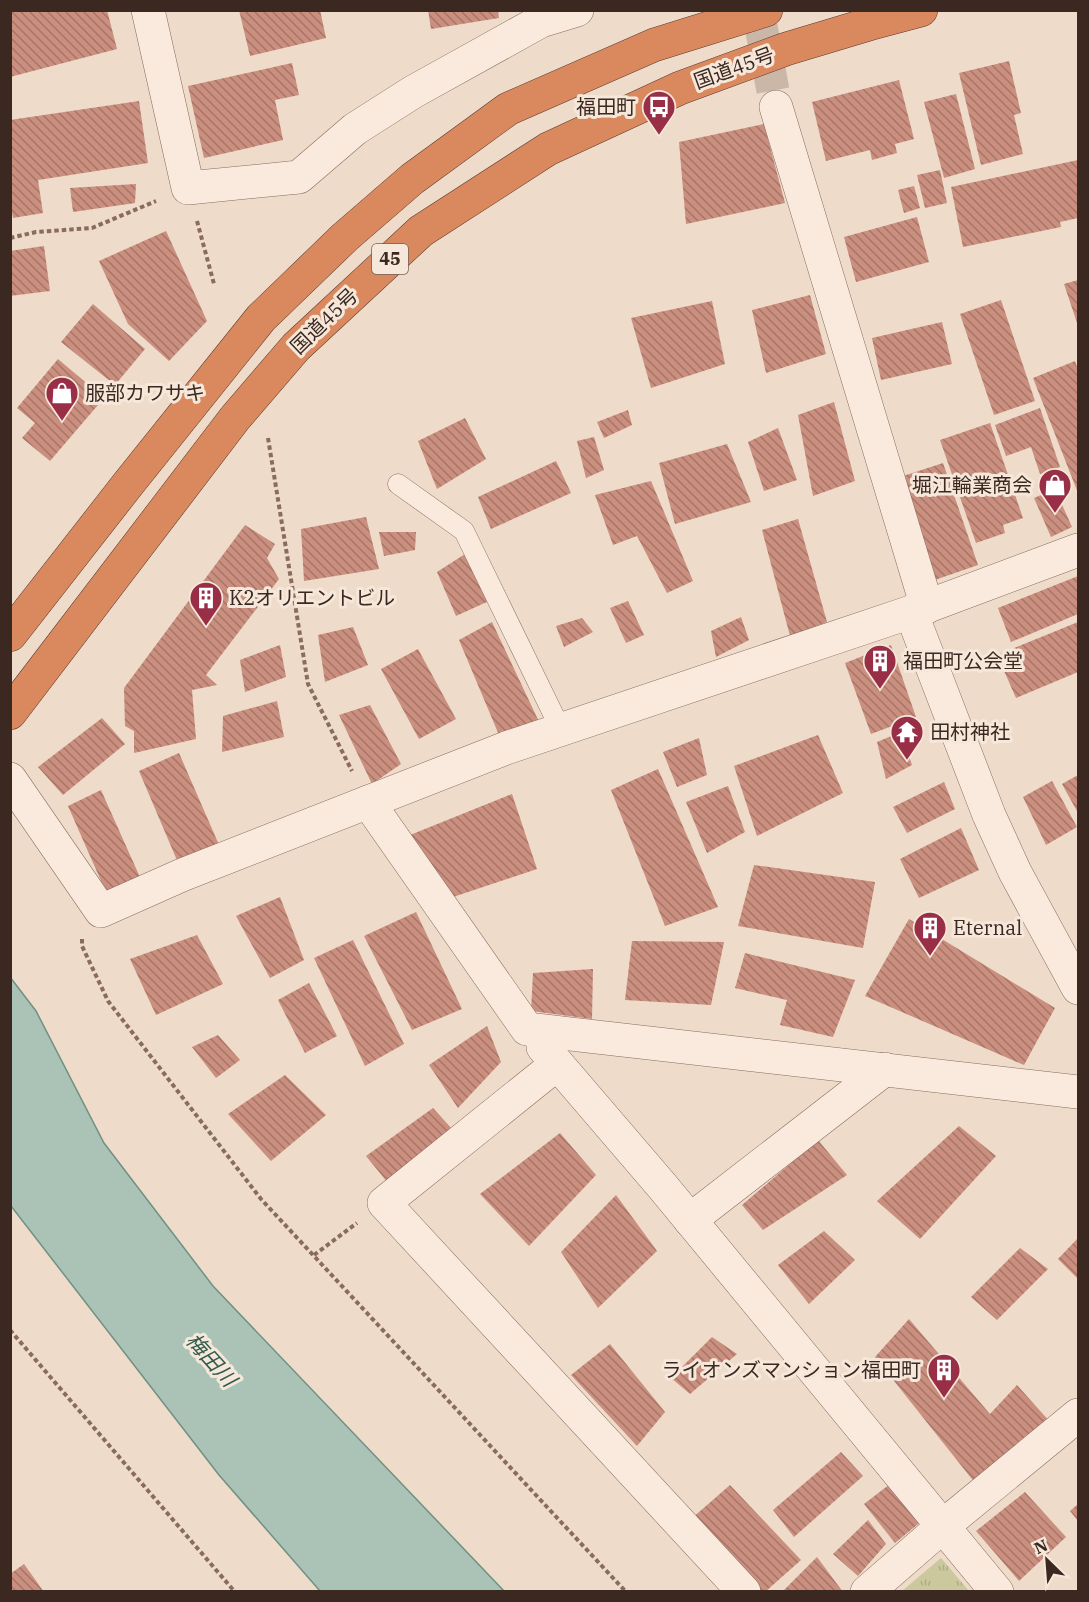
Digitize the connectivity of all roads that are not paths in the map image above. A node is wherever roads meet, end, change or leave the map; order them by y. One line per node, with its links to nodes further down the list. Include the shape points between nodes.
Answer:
1 (148, 10): 2 (street, via 188,188 299,177 355,129 413,92 542,21)
2 (577, 10)
3 (766, 10): 9 (highway, 45, via 654,45 508,109 412,178 261,318)
4 (921, 10): 10 (highway, 国道45号 / 45, via 786,49 680,88 548,149 421,231 296,347 243,409)
5 (776, 107): 8 (street)
6 (399, 484): 11 (lane, via 464,531)
7 (1078, 550): 8 (street)
8 (919, 609): 11 (street); 14 (street, via 989,815)
9 (10, 635)
10 (10, 713)
11 (561, 730): 13 (street)
12 (10, 779): 13 (street, via 101,911)
13 (368, 802): 15 (street)
14 (1078, 988)
15 (527, 1029): 16 (street); 17 (street)
16 (557, 1064): 19 (street); 22 (street, via 384,1203)
17 (885, 1069): 18 (street); 19 (street)
18 (1078, 1092)
19 (690, 1220): 21 (street)
20 (1078, 1415): 21 (street)
21 (943, 1526): 23 (street); 24 (street)
22 (744, 1592)
23 (867, 1592)
24 (997, 1592)

